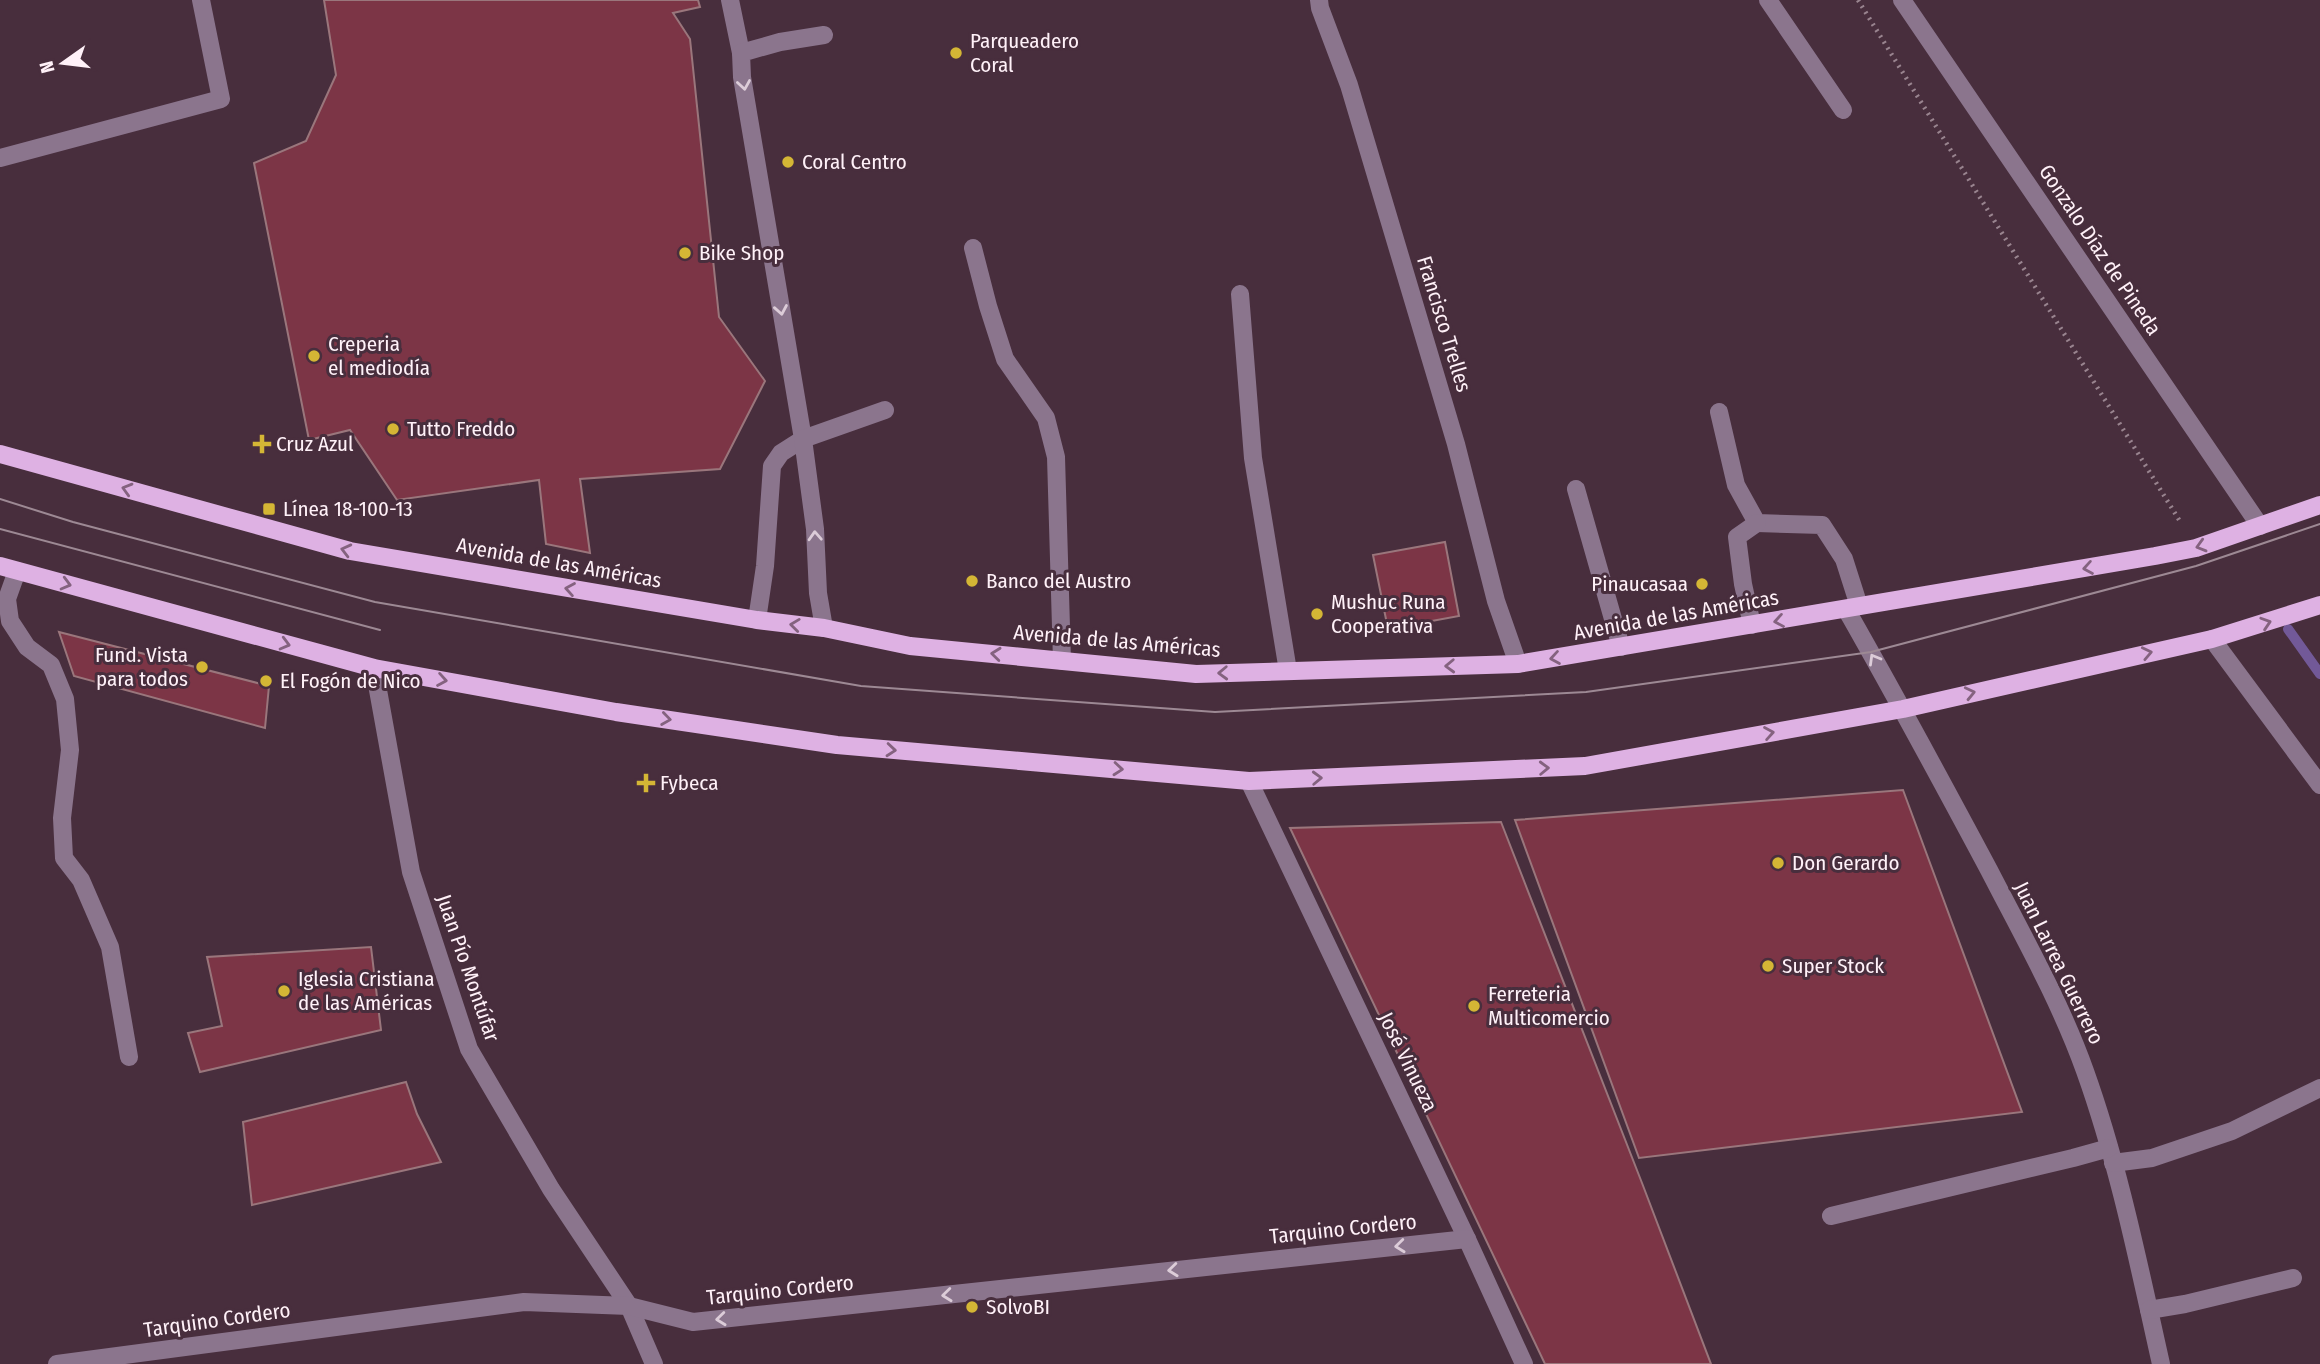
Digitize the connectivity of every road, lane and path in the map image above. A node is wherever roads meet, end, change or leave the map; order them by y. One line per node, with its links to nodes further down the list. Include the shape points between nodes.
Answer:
1 (201, 0): 10 (street, via 221,99)
2 (730, 0): 8 (street)
3 (1319, 0): 32 (street, Francisco Trelles, via 1353,99)
4 (1768, 0): 9 (street)
5 (1858, 0): 21 (path)
6 (1902, 0): 20 (street, Gonzalo Díaz de Pineda)
7 (824, 35): 8 (street)
8 (741, 53): 15 (street, one-way to 15)
9 (1843, 110)
10 (0, 158)
11 (973, 248): 31 (street, via 1004,359 1046,418 1056,457)
12 (1240, 294): 34 (street, via 1253,458)
13 (885, 410): 15 (street)
14 (1719, 412): 19 (street, via 1736,485)
15 (803, 439): 26 (street, via 781,453 772,466); 28 (street, one-way to 15)
16 (0, 454): 26 (main road, Avenida de las Américas, one-way to 16, via 350,551)
17 (1577, 489): 30 (street)
18 (2320, 505): 20 (main road, Avenida de las Américas)
19 (1757, 523): 24 (street, Juan Larrea Guerrero, via 1822,526 1844,559); 27 (street, via 1737,537)
20 (2253, 529): 21 (main road, Avenida de las Américas, one-way to 21)
21 (2196, 548): 24 (main road, Avenida de las Américas, one-way to 24)
22 (9, 568): 25 (street); 33 (main road, one-way to 33)
23 (2314, 607): 29 (main road, one-way to 23)
24 (1853, 608): 27 (main road, Avenida de las Américas, one-way to 27); 35 (street, Juan Larrea Guerrero, one-way to 24)
25 (5, 620): 38 (street, via 27,647 51,664 65,699 70,750 62,818 64,858 81,880 110,947)
26 (757, 620): 28 (main road, Avenida de las Américas, one-way to 26)
27 (1752, 625): 30 (main road, Avenida de las Américas)
28 (824, 628): 31 (main road, Avenida de las Américas, one-way to 28, via 910,646)
29 (2218, 638): 35 (main road, one-way to 29); 37 (street)
30 (1621, 647): 32 (main road, Avenida de las Américas, one-way to 32)
31 (1062, 661): 34 (main road, Avenida de las Américas, one-way to 31, via 1196,674)
32 (1518, 664): 34 (main road, Avenida de las Américas, one-way to 34)
33 (374, 668): 36 (main road, one-way to 36, via 616,712 837,745); 44 (street, Juan Pío Montúfar, via 411,872 469,1049 551,1189)
34 (1288, 671)
35 (1903, 709): 36 (main road, one-way to 35, via 1585,766); 40 (street, Juan Larrea Guerrero, via 2052,994 2085,1071)
36 (1249, 780): 42 (street, José Vinueza)
37 (2320, 785)
38 (129, 1057)
39 (2320, 1088): 40 (street, via 2232,1131 2152,1158)
40 (2111, 1155): 41 (street, via 2073,1158); 45 (street, Juan Larrea Guerrero)
41 (1831, 1216)
42 (1468, 1239): 44 (street, Tarquino Cordero, one-way to 44, via 693,1322); 48 (street, José Vinueza)
43 (2293, 1279): 45 (street)
44 (629, 1306): 46 (street, Tarquino Cordero, via 524,1302); 47 (street, Juan Pío Montúfar)
45 (2149, 1310): 49 (street, Juan Larrea Guerrero)
46 (57, 1364)
47 (654, 1364)
48 (1524, 1364)
49 (2161, 1364)

